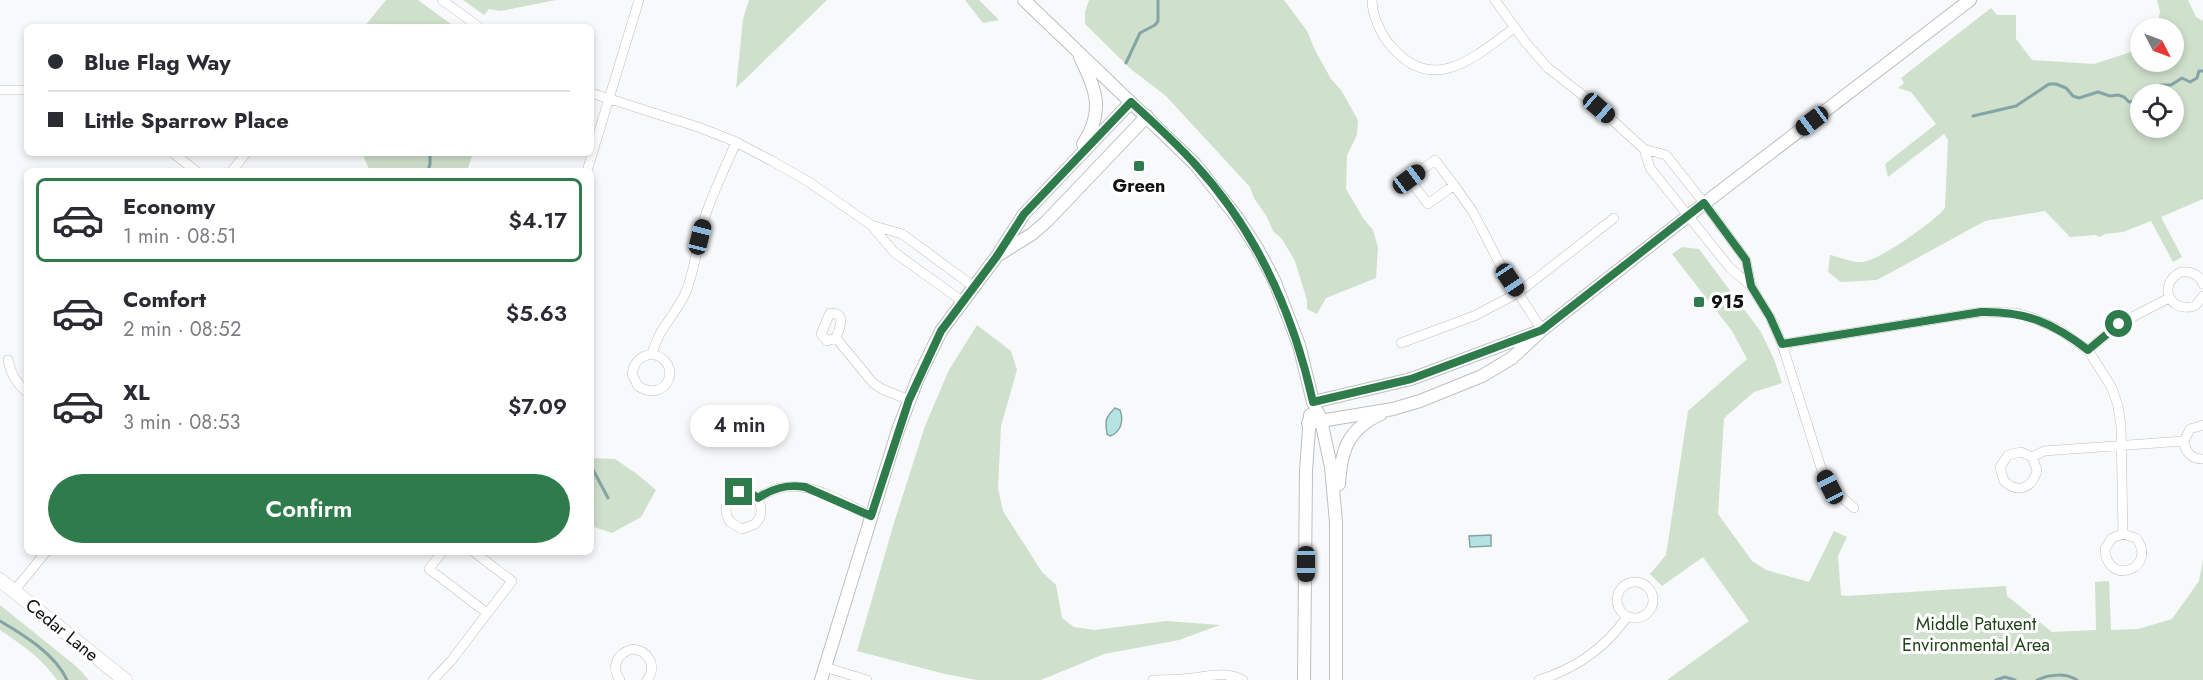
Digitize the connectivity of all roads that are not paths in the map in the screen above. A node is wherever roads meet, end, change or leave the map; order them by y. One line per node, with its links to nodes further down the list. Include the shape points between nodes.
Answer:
1 (442, 0): 7 (street)
2 (639, 0): 13 (street)
3 (1024, 0): 9 (street)
4 (1495, 0): 8 (street)
5 (1970, 0): 25 (street)
6 (1371, 1): 8 (street, via 1383,36 1400,56 1422,68 1447,70 1461,65)
7 (475, 24)
8 (1514, 28): 18 (street, via 1548,68)
9 (1077, 51): 14 (street); 21 (street, via 1092,82 1097,106 1091,132)
10 (0, 90): 11 (street)
11 (24, 90)
12 (594, 94): 13 (street)
13 (609, 99): 16 (street); 17 (street)
14 (1131, 102): 15 (street); 21 (street)
15 (1147, 116): 29 (street, via 1047,221); 46 (street, via 1195,164 1257,249 1274,280 1299,345)
16 (736, 142): 28 (street, via 809,182); 42 (street, via 706,215 685,293 661,329)
17 (594, 146)
18 (1644, 149): 25 (street, via 1666,155); 26 (street, via 1650,168)
19 (177, 156): 22 (street)
20 (244, 156): 23 (street)
21 (1068, 167): 29 (street, via 1024,214)
22 (192, 168)
23 (234, 168)
24 (1454, 185): 24 (street, via 1428,204 1409,179 1435,160); 33 (street)
25 (1704, 203): 26 (street); 32 (street, via 1746,260)
26 (1688, 216): 32 (street, via 1730,268); 37 (street)
27 (1614, 218): 33 (street)
28 (871, 225): 31 (street, via 902,234); 36 (street, via 894,252)
29 (997, 256): 31 (street)
30 (2203, 284): 35 (street, via 2194,273 2181,272 2168,285)
31 (974, 286): 36 (street)
32 (1751, 286): 40 (street)
33 (1518, 293): 37 (street); 39 (street, via 1474,316)
34 (2203, 296): 35 (street, via 2188,308)
35 (2169, 298): 41 (street, via 2119,324)
36 (962, 301): 45 (street, via 941,331)
37 (1542, 330): 46 (street, via 1411,379); 47 (street, via 1512,358 1482,376)
38 (836, 338): 45 (street, via 873,383)
39 (1401, 343)
40 (1782, 344): 41 (street, via 1997,312 2016,313 2043,322); 56 (street, via 1823,474 1830,487)
41 (2088, 350): 52 (street, via 2112,388 2118,406)
42 (652, 354): 42 (street, via 666,362 670,374 664,387 651,392 638,386 632,374 640,357)
43 (8, 360): 44 (street, via 10,372)
44 (24, 389)
45 (909, 400): 57 (street)
46 (1313, 402): 48 (street); 49 (street)
47 (1393, 409): 48 (street); 58 (street, via 1368,420 1347,443 1340,465)
48 (1321, 420): 49 (street); 58 (street, via 1331,467)
49 (1308, 423): 76 (street)
50 (2203, 425): 51 (street, via 2190,429)
51 (2184, 441): 52 (street); 54 (street, via 2188,453)
52 (2121, 444): 53 (street, via 2057,448); 59 (street)
53 (2032, 457): 53 (street, via 2037,470 2032,483 2016,488 2004,482 2000,467 2008,455 2021,452)
54 (2203, 459)
55 (758, 498): 55 (street, via 762,514 755,525 742,529 730,522 725,510 733,496 745,492); 57 (street, via 770,490 795,485)
56 (1854, 508)
57 (871, 516): 67 (street)
58 (1336, 522): 77 (street)
59 (2123, 534): 59 (street, via 2112,538 2105,549 2108,563 2124,571 2137,566 2142,551 2136,538)
60 (44, 555): 64 (street)
61 (440, 555): 65 (street, via 429,569)
62 (478, 555): 65 (street, via 512,581)
63 (0, 580): 64 (main road, Cedar Lane)
64 (14, 591): 68 (main road, Cedar Lane)
65 (487, 613): 69 (street)
66 (1627, 617): 78 (street, via 1616,633 1577,665)
67 (825, 667): 72 (street); 73 (street)
68 (125, 680)
69 (433, 680)
70 (620, 680): 71 (street, via 616,661 632,649 645,653 651,662)
71 (647, 680)
72 (821, 680)
73 (867, 680)
74 (1153, 680): 75 (street, via 1218,673)
75 (1243, 680)
76 (1304, 680)
77 (1336, 680)
78 (1539, 680)

